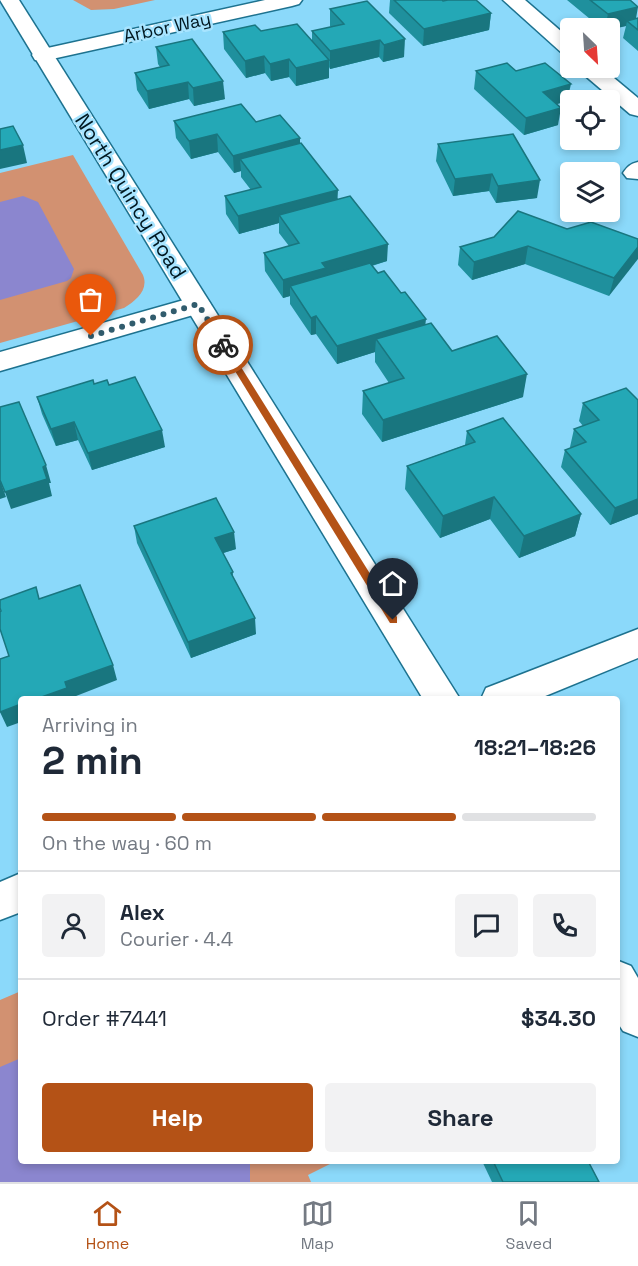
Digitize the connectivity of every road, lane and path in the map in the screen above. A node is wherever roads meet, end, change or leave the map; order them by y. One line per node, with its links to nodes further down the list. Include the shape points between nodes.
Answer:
1 (9, 0): 5 (street, North Quincy Road)
2 (292, 0): 5 (street, Arbor Way)
3 (513, 0): 4 (street)
4 (560, 41)
5 (43, 55): 8 (street, North Quincy Road)
6 (602, 78): 7 (street)
7 (638, 109)
8 (198, 304): 9 (street); 11 (street, North Quincy Road)
9 (0, 362)
10 (638, 643): 12 (street)
11 (440, 696)
12 (506, 696)
13 (18, 893): 14 (street)
14 (0, 901)
15 (620, 987): 16 (street)
16 (638, 1016)

